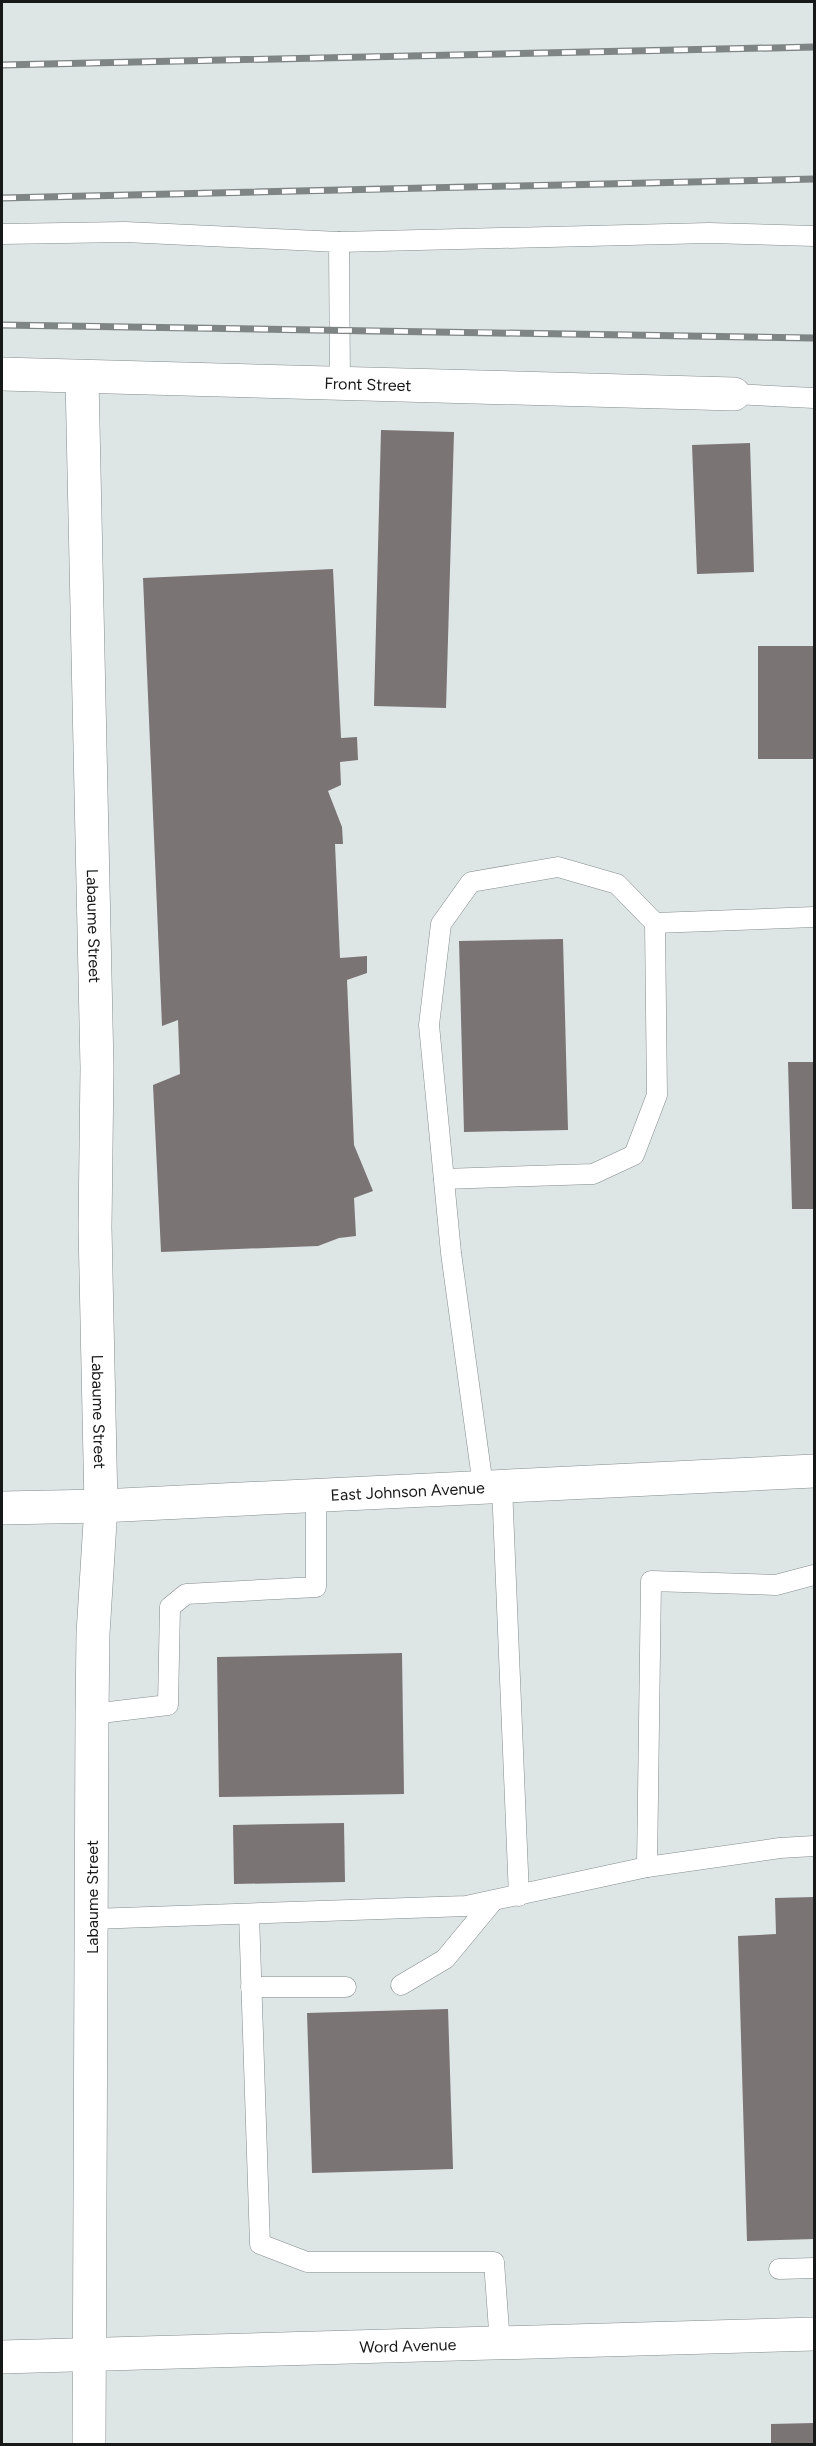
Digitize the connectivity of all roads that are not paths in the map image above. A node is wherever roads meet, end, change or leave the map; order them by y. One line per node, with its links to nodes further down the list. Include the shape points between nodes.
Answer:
1 (2, 234): 3 (lane, via 126,232)
2 (814, 236): 3 (lane, via 709,233)
3 (339, 242): 6 (lane)
4 (2, 374): 5 (street, Front Street)
5 (82, 378): 6 (street, Front Street); 15 (street, Labaume Street, via 97,1056 95,1227)
6 (340, 384): 7 (street, Front Street)
7 (734, 394): 8 (lane)
8 (814, 398)
9 (814, 917): 10 (lane)
10 (655, 923): 11 (lane, via 657,1095 634,1155 593,1174); 11 (lane, via 617,884 558,867 471,882 441,924 429,1025)
11 (444, 1179): 13 (lane, via 451,1253)
12 (814, 1471): 13 (street, East Johnson Avenue)
13 (493, 1486): 14 (street, East Johnson Avenue); 21 (lane)
14 (316, 1495): 15 (street, East Johnson Avenue); 18 (lane, via 316,1587 186,1594 170,1607 168,1705)
15 (101, 1506): 16 (street, East Johnson Avenue); 18 (street, Labaume Street)
16 (2, 1508)
17 (814, 1575): 20 (lane, via 776,1585 651,1581)
18 (92, 1714): 24 (street, Labaume Street)
19 (814, 1846): 20 (lane)
20 (647, 1867): 21 (lane)
21 (519, 1896): 22 (lane)
22 (494, 1901): 23 (lane, via 466,1906); 25 (lane, via 445,1959)
23 (249, 1914): 24 (lane); 26 (lane)
24 (92, 1919): 32 (street, Labaume Street)
25 (401, 1985)
26 (251, 1987): 27 (lane); 31 (lane, via 260,2244 307,2262 494,2262)
27 (346, 1987)
28 (814, 2268): 29 (lane)
29 (779, 2269)
30 (814, 2334): 31 (street, Word Avenue)
31 (500, 2344): 32 (street, Word Avenue)
32 (89, 2354): 33 (street, Word Avenue); 34 (street, Labaume Street)
33 (2, 2357)
34 (89, 2445)

